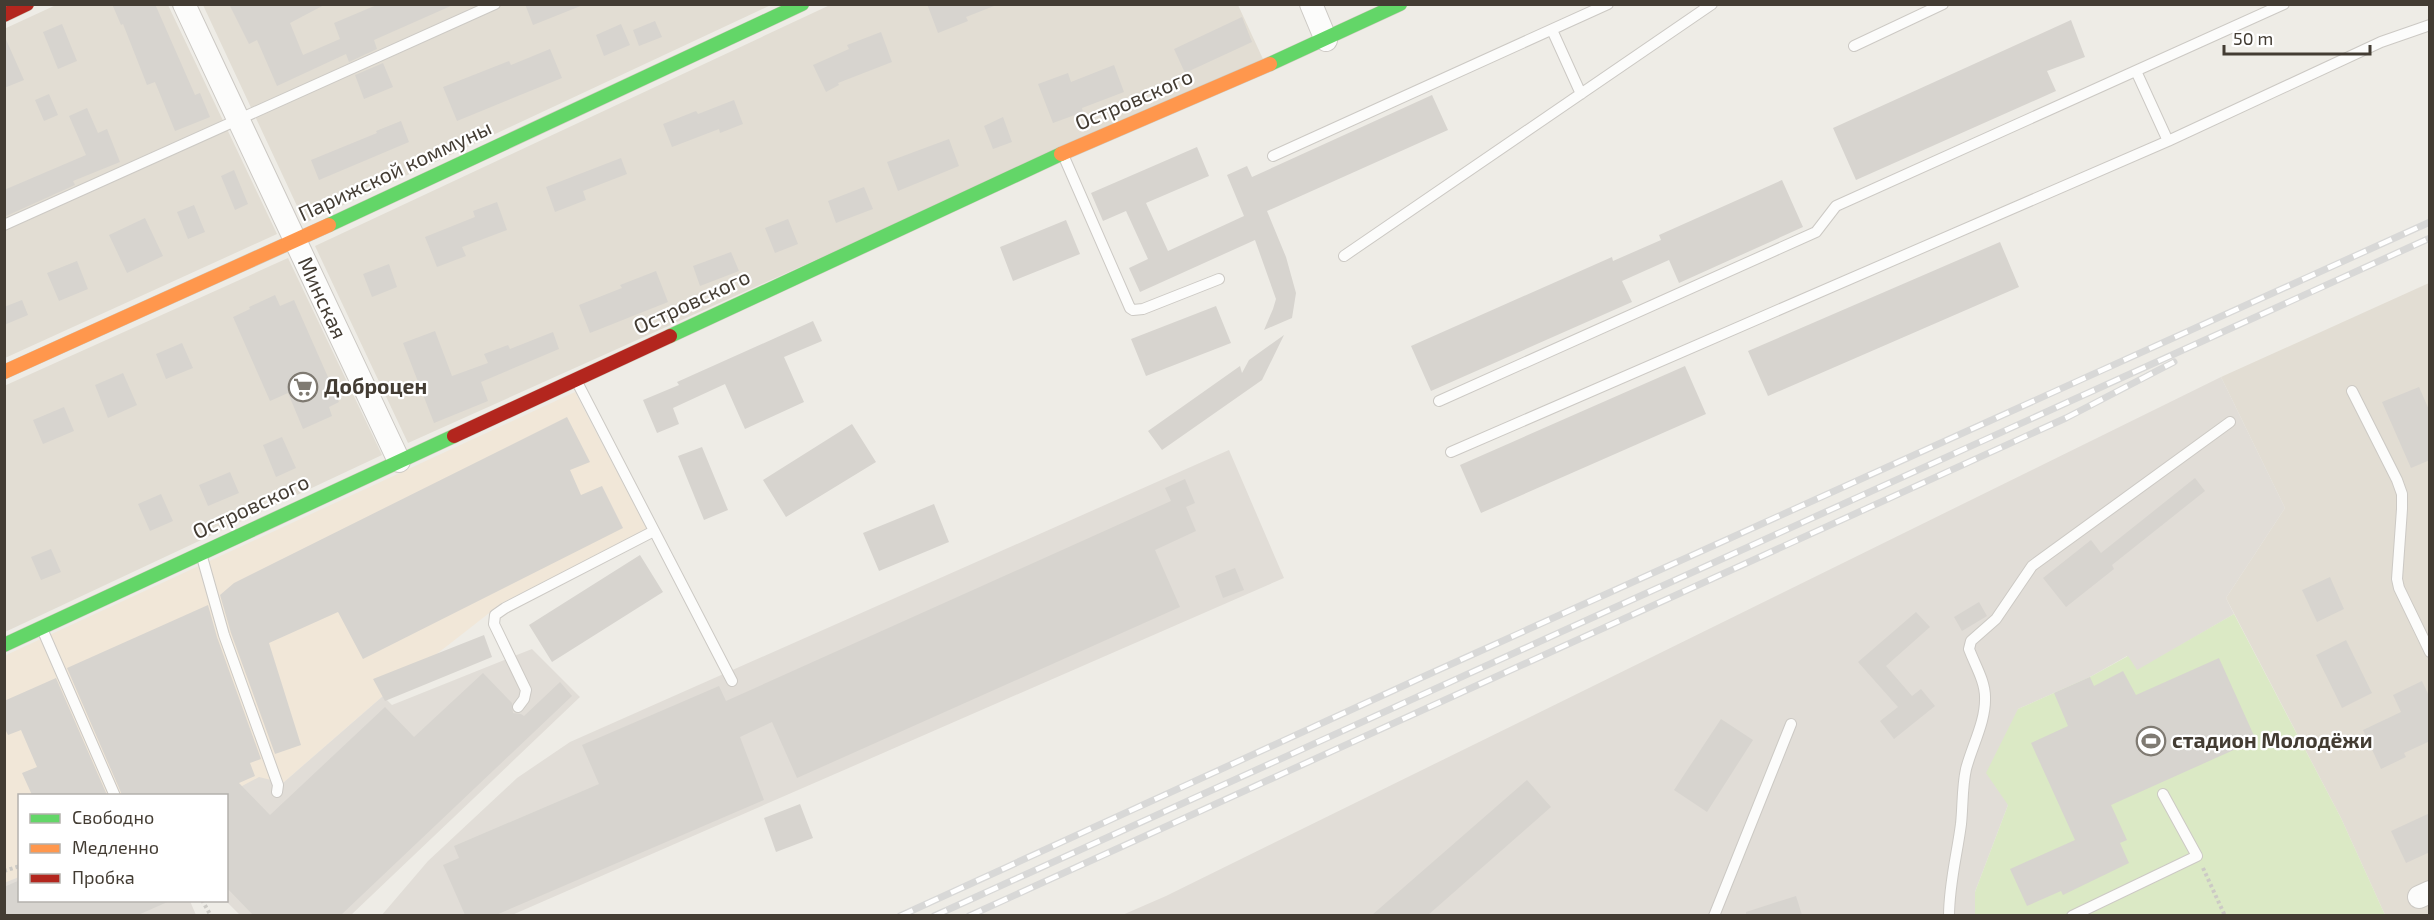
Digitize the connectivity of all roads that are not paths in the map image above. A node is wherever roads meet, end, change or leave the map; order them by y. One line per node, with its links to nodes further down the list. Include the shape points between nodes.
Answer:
1 (27, 4): 11 (street)
2 (184, 4): 18 (street, Минская)
3 (495, 4): 18 (lane)
4 (802, 4): 23 (street, Парижской коммуны)
5 (1311, 4): 14 (street)
6 (1400, 4): 14 (street, Островского)
7 (1608, 4): 13 (lane)
8 (1712, 4): 17 (lane)
9 (1943, 4): 15 (lane)
10 (2284, 4): 16 (lane)
11 (4, 15)
12 (2430, 25): 19 (lane, via 2380,42)
13 (1552, 30): 17 (lane); 21 (lane)
14 (1326, 40): 20 (street, Островского)
15 (1854, 46)
16 (2136, 71): 19 (lane); 29 (lane, via 1836,206 1816,232)
17 (1581, 94): 24 (lane)
18 (237, 120): 22 (lane); 23 (street, Минская)
19 (2168, 141): 31 (lane)
20 (1062, 154): 25 (lane, via 1130,308 1143,309); 27 (street, Островского)
21 (1273, 156)
22 (4, 225)
23 (296, 240): 26 (street, Парижской коммуны); 32 (street, Минская)
24 (1344, 256)
25 (1219, 279)
26 (4, 372)
27 (575, 380): 32 (street, Островского); 33 (lane)
28 (2352, 392): 37 (lane, via 2402,494 2397,579)
29 (1438, 401)
30 (2230, 422): 45 (lane, via 2032,566 1996,619 1969,645 1983,683 1984,712 1961,799)
31 (1451, 452)
32 (399, 461): 34 (street, Островского)
33 (654, 531): 38 (lane); 39 (lane, via 495,615 494,624 526,690)
34 (201, 554): 35 (street, Островского); 41 (lane, via 224,635 278,785)
35 (41, 628): 36 (street, Островского); 42 (lane)
36 (4, 645)
37 (2430, 652)
38 (732, 681)
39 (518, 707)
40 (1791, 724): 44 (lane)
41 (277, 792)
42 (115, 794)
43 (2163, 795): 46 (lane, via 2197,856)
44 (1714, 915)
45 (1949, 915)
46 (2072, 915)

